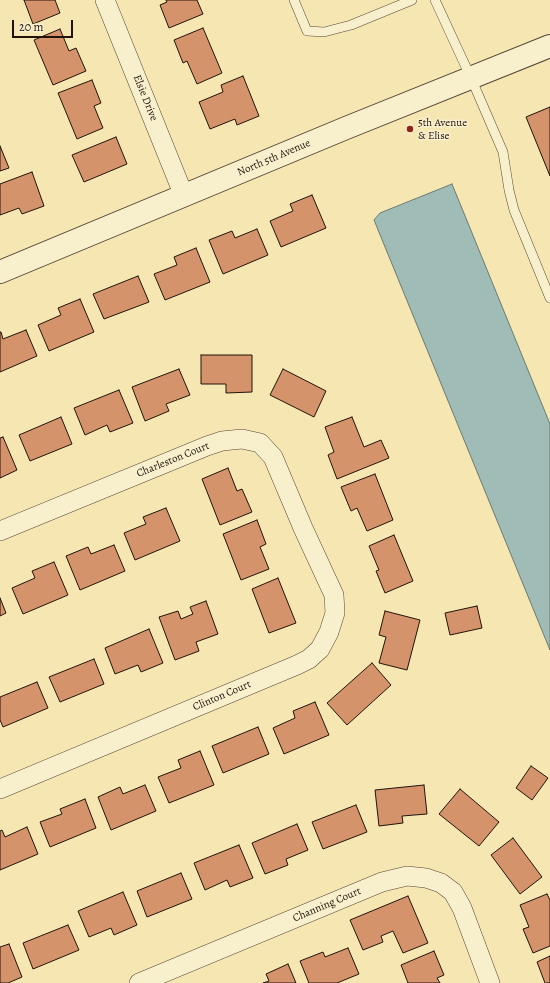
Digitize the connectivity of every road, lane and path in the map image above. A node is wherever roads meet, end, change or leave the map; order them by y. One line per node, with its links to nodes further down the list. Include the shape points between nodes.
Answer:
1 (106, 0): 7 (street, Elsie Drive)
2 (294, 0): 3 (lane, via 307,31 324,32)
3 (412, 0)
4 (435, 0): 6 (lane)
5 (550, 46): 6 (street, North 5th Avenue)
6 (471, 78): 7 (street, North 5th Avenue); 9 (lane, via 503,152 514,210)
7 (184, 196): 8 (street, North 5th Avenue)
8 (0, 272)
9 (550, 298)
10 (304, 528): 11 (street, Charleston Court, via 273,457 260,443 242,439 207,446); 12 (street, Clinton Court, via 334,595 335,612 330,632 320,649 309,659)
11 (0, 531)
12 (0, 788)
13 (139, 983): 14 (street, Channing Court, via 382,882 407,876 436,881 453,892 462,908)
14 (490, 983)

